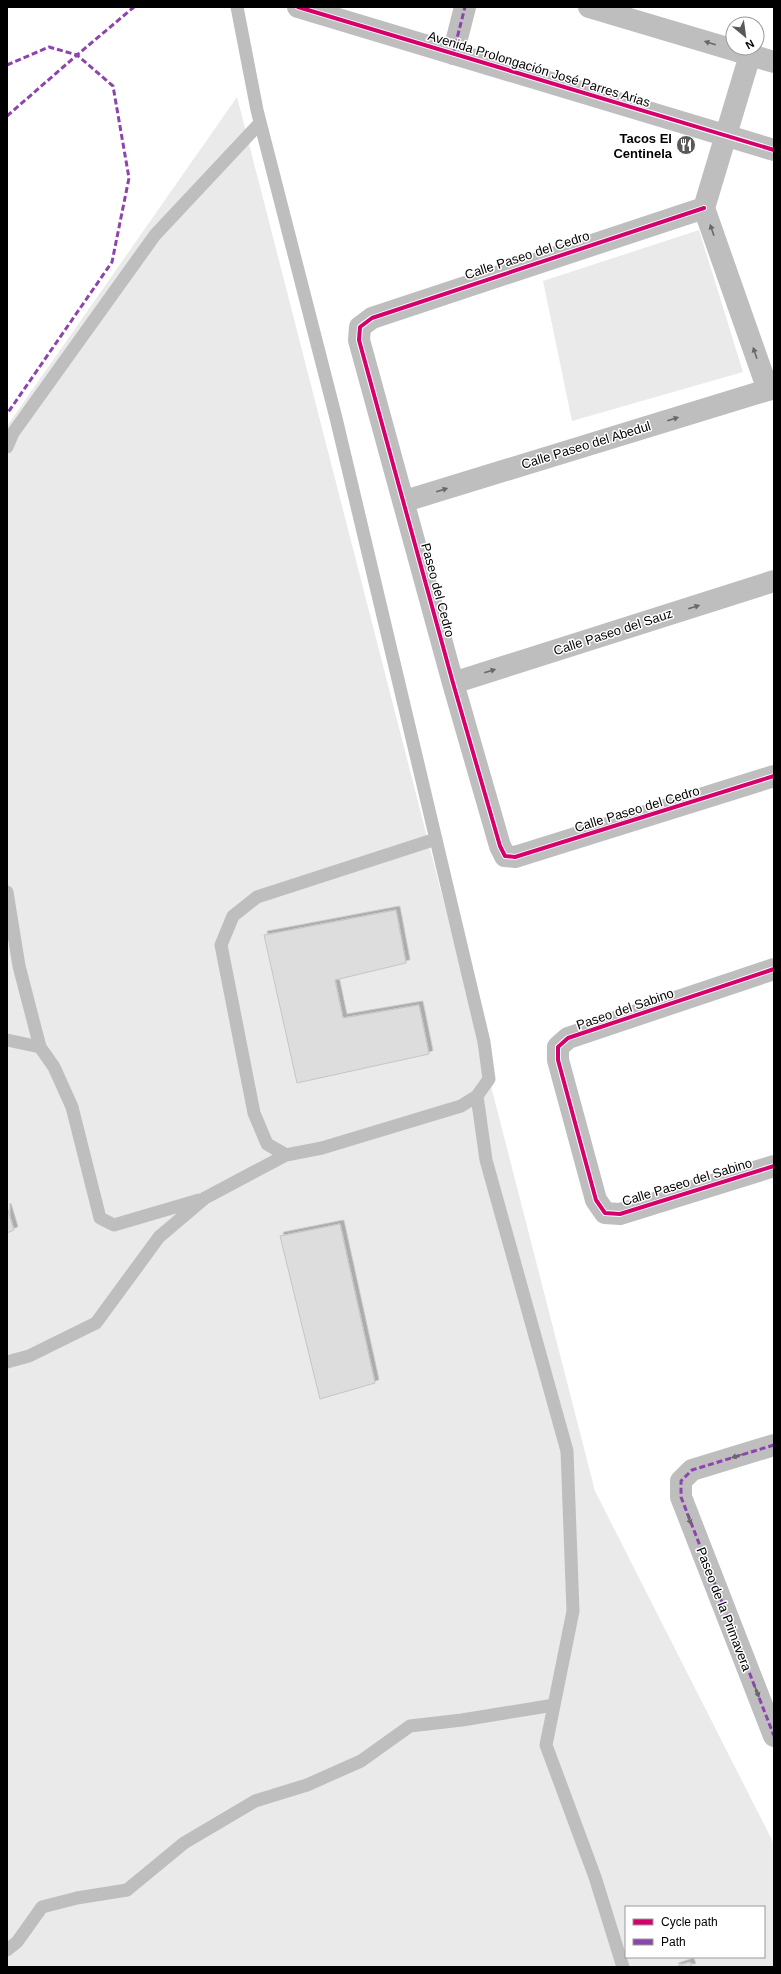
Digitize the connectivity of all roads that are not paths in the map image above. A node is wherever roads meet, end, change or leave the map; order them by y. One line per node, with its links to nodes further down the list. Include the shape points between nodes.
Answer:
1 (237, 7): 11 (lane)
2 (298, 7): 7 (street, Avenida Prolongación José Parres Arias)
3 (465, 7): 7 (street)
4 (589, 7): 5 (street)
5 (618, 11): 6 (street, one-way to 5)
6 (725, 47)
7 (453, 54): 12 (street, Avenida Prolongación José Parres Arias)
8 (750, 56): 12 (street)
9 (753, 56): 10 (street)
10 (774, 62)
11 (260, 123): 17 (lane, via 156,235 13,433); 22 (lane, via 336,418)
12 (726, 136): 13 (street, Avenida Prolongación José Parres Arias); 14 (street)
13 (774, 150)
14 (704, 208): 15 (street, Calle Paseo del Cedro, via 372,318); 16 (street, one-way to 14)
15 (360, 327): 18 (street, Paseo del Cedro, via 360,340)
16 (771, 389): 18 (street, Calle Paseo del Abedul, one-way to 16)
17 (7, 447)
18 (405, 501): 20 (street, Paseo del Cedro)
19 (774, 581): 20 (street, Calle Paseo del Sauz, one-way to 19)
20 (453, 683): 23 (street, Paseo del Cedro)
21 (774, 776): 23 (street, Calle Paseo del Cedro, via 515,857)
22 (436, 839): 28 (lane, via 484,1042 489,1080); 29 (lane, via 257,897 233,916 221,945 254,1113 267,1144)
23 (505, 856)
24 (7, 892): 27 (lane, via 19,966)
25 (774, 969): 32 (street, Paseo del Sabino, via 568,1038 558,1047 558,1060 596,1200)
26 (7, 1040): 27 (lane)
27 (40, 1047): 31 (lane, via 54,1067 72,1107 100,1218 114,1225)
28 (477, 1096): 29 (lane, via 461,1106 322,1148); 35 (lane, via 486,1160 567,1451 573,1611)
29 (286, 1155): 31 (lane)
30 (774, 1166): 32 (street, Calle Paseo del Sabino, via 620,1214)
31 (204, 1198): 33 (lane, via 159,1237 96,1323 29,1356)
32 (605, 1213)
33 (7, 1362)
34 (774, 1445): 36 (street, Paseo de la Primavera, one-way to 36, via 692,1470 681,1481 681,1497)
35 (554, 1705): 37 (lane, via 410,1726 362,1761 307,1785 255,1801 184,1843 128,1890 77,1898 42,1907 17,1942); 38 (lane, via 546,1745 596,1877)
36 (774, 1736)
37 (7, 1950)
38 (623, 1967)

